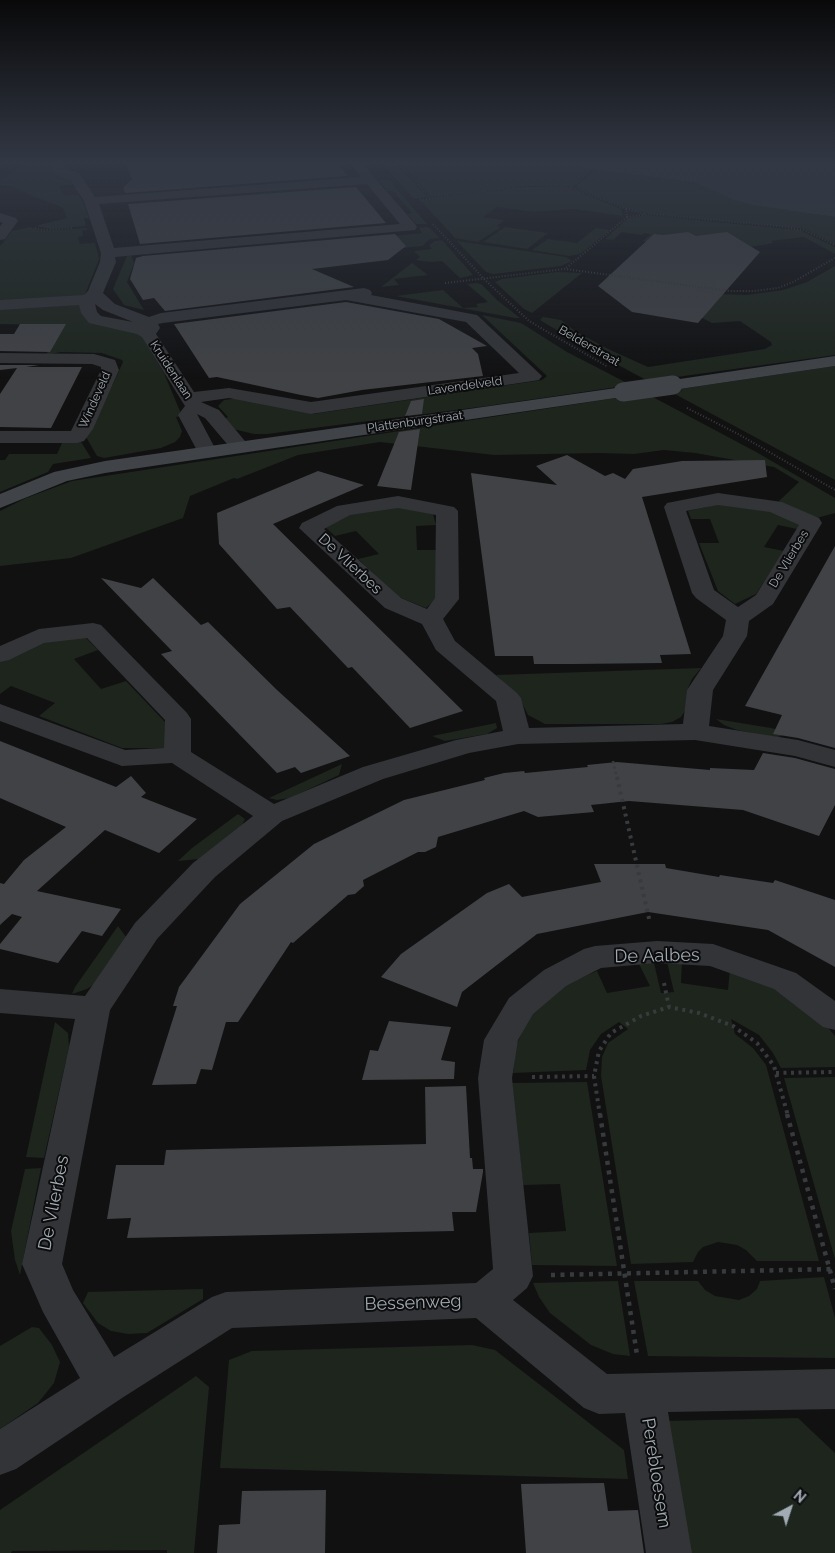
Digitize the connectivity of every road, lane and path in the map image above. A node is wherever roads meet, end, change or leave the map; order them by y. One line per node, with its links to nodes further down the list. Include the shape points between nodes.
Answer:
1 (102, 234): 7 (street)
2 (323, 234): 7 (street)
3 (443, 234): 10 (path, Belderstraat)
4 (606, 234): 9 (path)
5 (811, 234): 6 (path)
6 (835, 245)
7 (108, 253): 14 (street)
8 (835, 258): 9 (path, via 794,282 754,291 730,291)
9 (565, 269): 10 (path)
10 (484, 279): 11 (path); 19 (path, Belderstraat, via 529,321)
11 (445, 283)
12 (366, 292): 13 (street, Lavendelveld)
13 (345, 295): 16 (street, Lavendelveld); 20 (street, Lavendelveld, via 471,318 533,376 312,408 229,393)
14 (95, 298): 15 (street); 16 (street, via 87,305 95,320)
15 (0, 305)
16 (142, 328): 20 (street, Kruidenlaan)
17 (0, 358): 22 (street, Windeveld, via 94,359 109,364 110,370 77,437)
18 (835, 360): 23 (street, Plattenburgstraat, bridge)
19 (609, 368)
20 (191, 402): 23 (street, Kruidenlaan, via 212,414); 24 (street, Kruidenlaan, via 187,415)
21 (680, 404): 25 (path)
22 (0, 437)
23 (240, 448): 24 (street, Plattenburgstraat)
24 (207, 452): 26 (street, Plattenburgstraat, via 61,476)
25 (835, 490)
26 (0, 502)
27 (738, 618): 27 (street, De Vlierbes, via 704,593 674,507 728,500 775,506 811,524 765,599); 31 (street, via 734,636 700,690)
28 (432, 619): 28 (street, De Vlierbes, via 447,599 447,511 398,502 344,510 310,528 393,604); 33 (street, via 445,645 508,698)
29 (0, 655): 34 (street, via 39,636 93,630 178,719)
30 (0, 712): 34 (street, via 122,758)
31 (696, 732): 32 (street, De Vlierbes); 35 (street, De Vlierbes, via 798,748)
32 (606, 734): 33 (street, De Vlierbes); 37 (path)
33 (518, 736): 36 (street, De Vlierbes, via 465,746 373,773)
34 (177, 755): 36 (street)
35 (835, 759)
36 (272, 815): 39 (street, De Vlierbes, via 204,870 146,931)
37 (657, 952): 40 (street, De Aalbes, via 713,955 776,978); 44 (street, De Aalbes, via 595,957 555,978 521,1006 501,1040)
38 (0, 1001): 39 (street)
39 (94, 1008): 49 (street, De Vlierbes, via 42,1264 57,1300)
40 (835, 1018)
41 (835, 1072): 42 (path)
42 (776, 1073): 43 (path, via 757,1043 733,1026 699,1013 669,1007 642,1016 611,1033 599,1051); 45 (path)
43 (594, 1076): 44 (path); 46 (path)
44 (495, 1078): 47 (street, De Aalbes)
45 (832, 1269): 46 (path); 48 (path)
46 (624, 1274): 47 (path); 51 (path)
47 (498, 1288): 49 (street, Bessenweg, via 226,1310); 51 (street, via 599,1394)
48 (835, 1289)
49 (107, 1384): 52 (street, Bessenweg)
50 (835, 1389): 51 (street)
51 (643, 1393): 53 (street, Perebloesem)
52 (0, 1454)
53 (669, 1553)

